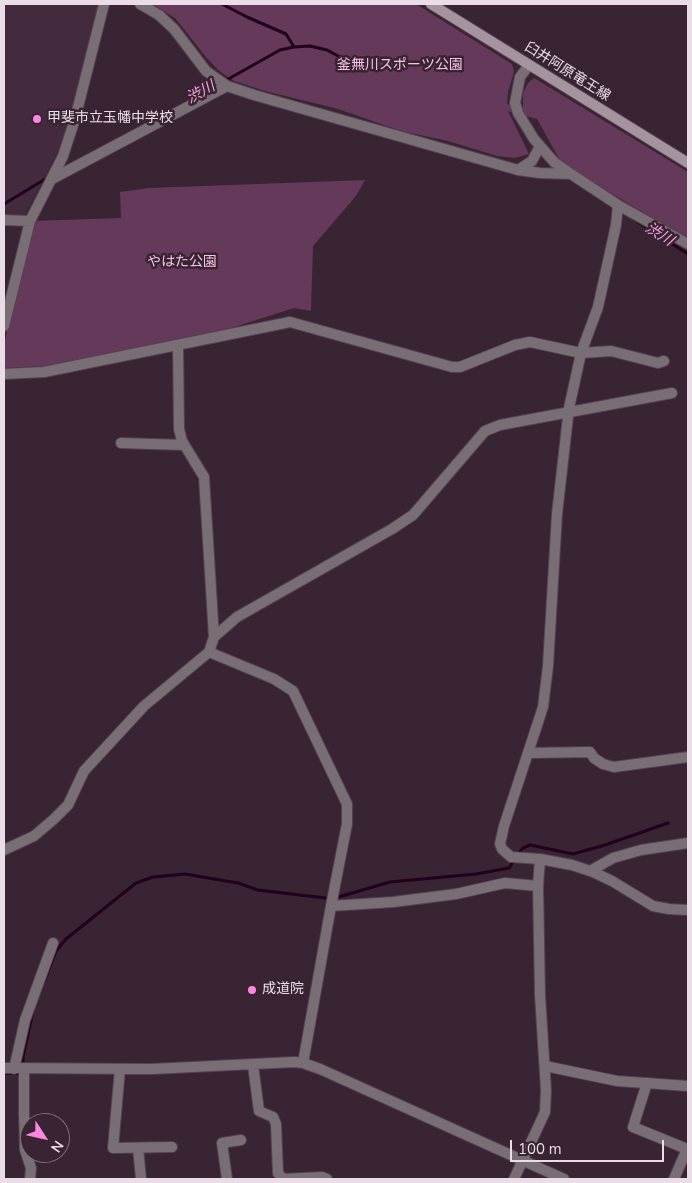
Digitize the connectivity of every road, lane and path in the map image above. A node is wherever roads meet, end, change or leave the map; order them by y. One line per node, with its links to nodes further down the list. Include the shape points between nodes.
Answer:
1 (104, 4): 10 (street, via 75,119)
2 (140, 4): 5 (street, via 159,15 206,71)
3 (431, 4): 4 (main road, 臼井阿原竜王線)
4 (529, 64): 6 (street, via 520,77 515,103 524,125); 7 (main road, 臼井阿原竜王線)
5 (228, 86): 8 (street); 10 (street)
6 (540, 146): 8 (street, via 532,161); 9 (street)
7 (688, 163)
8 (518, 170): 9 (street)
9 (571, 174): 11 (street)
10 (52, 179): 13 (street)
11 (618, 205): 14 (street); 17 (street, via 598,307)
12 (4, 220): 13 (street)
13 (30, 221): 15 (street)
14 (688, 244)
15 (4, 326)
16 (178, 345): 17 (street, via 290,322 452,367 530,342); 19 (street, via 44,372); 23 (street, via 179,429)
17 (580, 353): 18 (street, via 611,351 658,363); 21 (street)
18 (664, 360)
19 (4, 374)
20 (672, 393): 21 (street)
21 (568, 413): 24 (street, via 500,425 485,431 413,515 237,617); 26 (street, via 557,514 548,666 543,707)
22 (121, 443): 23 (street)
23 (184, 445): 24 (street, via 204,477)
24 (214, 637): 25 (street)
25 (210, 652): 29 (street, via 144,706 84,771 68,805 54,819 34,836); 33 (street, via 274,679 293,691 347,804 347,824)
26 (529, 752): 27 (street, via 590,752 603,764 614,767); 30 (street, via 500,844 511,858)
27 (688, 757)
28 (688, 843): 31 (street, via 641,850 613,858)
29 (4, 850)
30 (540, 859): 31 (street); 32 (street)
31 (590, 871): 34 (street, via 653,906)
32 (538, 886): 33 (street, via 506,883 456,894); 38 (street)
33 (331, 906): 36 (street)
34 (688, 910)
35 (53, 943): 39 (street, via 25,1020)
36 (303, 1064): 37 (street); 46 (street)
37 (253, 1065): 40 (street); 47 (street, via 259,1111 273,1116 276,1124)
38 (545, 1066): 41 (street, via 617,1082); 46 (street, via 545,1112)
39 (14, 1069): 40 (street); 48 (street, via 24,1113)
40 (120, 1069): 45 (street, via 113,1148)
41 (647, 1083): 42 (street); 54 (street, via 633,1127 687,1149)
42 (688, 1086)
43 (241, 1140): 50 (street, via 222,1143)
44 (172, 1147): 45 (street)
45 (138, 1148): 49 (street)
46 (523, 1161): 52 (street); 53 (street)
47 (280, 1177): 51 (street)
48 (30, 1179)
49 (141, 1179)
50 (227, 1179)
51 (326, 1179)
52 (514, 1179)
53 (564, 1179)
54 (674, 1179)

